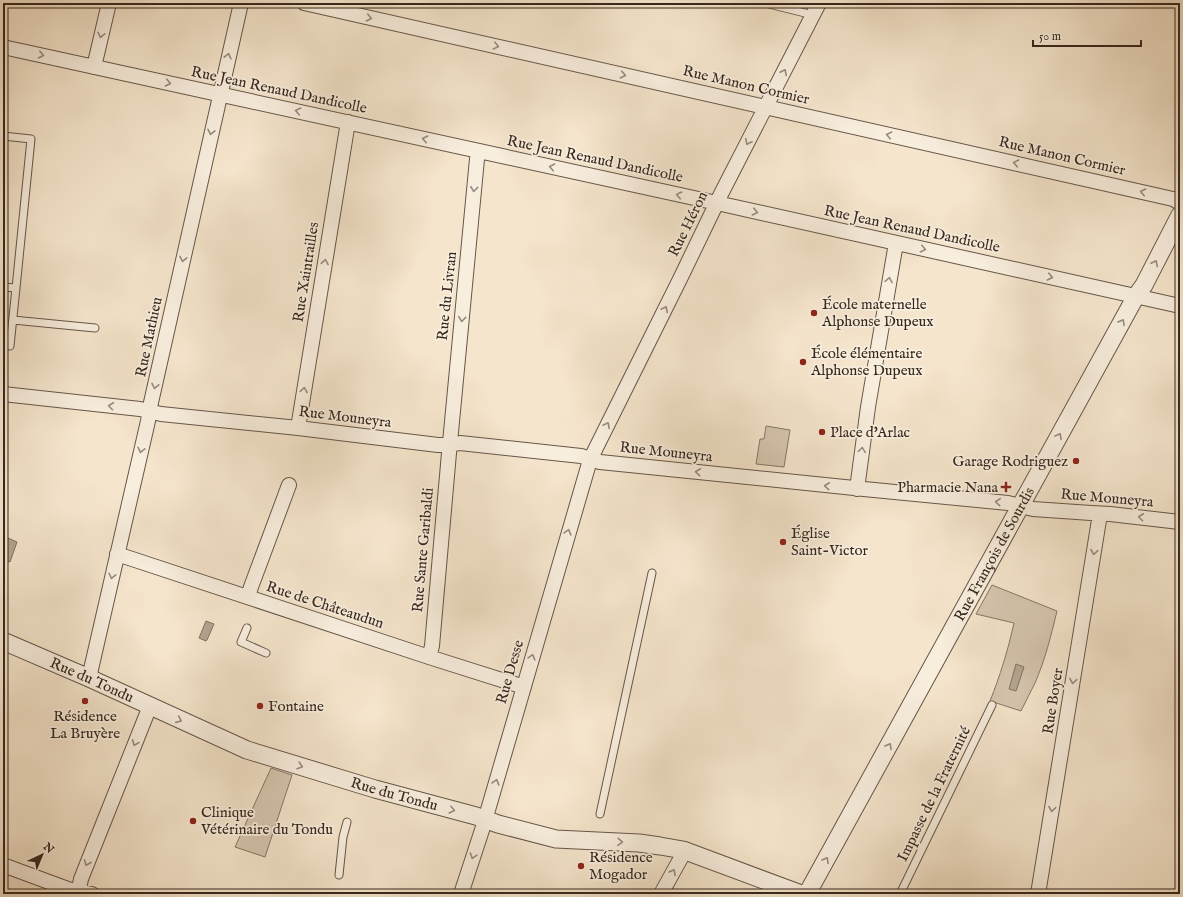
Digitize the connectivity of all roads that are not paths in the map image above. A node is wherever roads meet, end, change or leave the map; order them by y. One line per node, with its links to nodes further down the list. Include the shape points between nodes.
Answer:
1 (109, 3): 7 (street, one-way to 7)
2 (241, 3): 8 (street, Rue Mathieu, one-way to 2)
3 (304, 3): 9 (street, Rue Manon Cormier, one-way to 9)
4 (765, 3): 5 (lane)
5 (816, 9): 9 (street, Rue Héron, one-way to 5)
6 (3, 47): 7 (street, Rue Jean Renaud Dandicolle, one-way to 7)
7 (94, 67): 8 (street, Rue Jean Renaud Dandicolle, one-way to 8)
8 (220, 94): 10 (street, Rue Jean Renaud Dandicolle, one-way to 8); 25 (street, Rue Mathieu, one-way to 25)
9 (766, 107): 13 (street, Rue Manon Cormier, one-way to 9); 14 (street, Rue Héron, one-way to 14)
10 (348, 122): 12 (street, Rue Jean Renaud Dandicolle, one-way to 10); 26 (street, Rue Xaintrailles, one-way to 10)
11 (3, 136): 18 (lane, via 31,139)
12 (479, 151): 14 (street, Rue Jean Renaud Dandicolle, one-way to 12); 27 (street, Rue du Livran, one-way to 27)
13 (1180, 202)
14 (717, 203): 16 (street, Rue Jean Renaud Dandicolle, one-way to 16); 28 (street, Rue Héron, one-way to 14)
15 (1180, 215): 19 (street, Rue François de Sourdis, one-way to 15)
16 (896, 243): 19 (street, Rue Jean Renaud Dandicolle, one-way to 19); 30 (street, one-way to 16)
17 (3, 286): 18 (lane)
18 (16, 288): 21 (lane)
19 (1136, 296): 20 (street, Rue Jean Renaud Dandicolle); 31 (street, Rue François de Sourdis, one-way to 19)
20 (1180, 306)
21 (13, 320): 22 (lane); 23 (lane, via 10,346)
22 (95, 328)
23 (3, 345)
24 (3, 394): 25 (street, Rue Mouneyra, one-way to 24, via 133,408)
25 (149, 412): 26 (street, Rue Mouneyra); 34 (street, Rue Mathieu, one-way to 34)
26 (298, 428): 27 (street, Rue Mouneyra)
27 (450, 445): 28 (street, Rue Mouneyra, via 460,443 581,456); 40 (street, Rue Sante Garibaldi)
28 (590, 460): 30 (street, Rue Mouneyra, one-way to 28); 42 (street, Rue Desse, one-way to 28)
29 (289, 485): 36 (street, via 251,587)
30 (857, 489): 31 (street, Rue Mouneyra, one-way to 30)
31 (1020, 506): 32 (street, Rue Mouneyra); 55 (street, Rue François de Sourdis, one-way to 31)
32 (1100, 514): 33 (street, Rue Mouneyra, one-way to 32); 57 (street, Rue Boyer, one-way to 57)
33 (1180, 522)
34 (117, 554): 36 (street, Rue de Châteaudun); 41 (street, Rue Mathieu, one-way to 41)
35 (652, 573): 45 (lane)
36 (253, 602): 40 (street, Rue de Châteaudun)
37 (247, 628): 39 (lane, via 241,642)
38 (3, 641): 41 (street, Rue du Tondu)
39 (266, 653)
40 (429, 657): 42 (street, Rue de Châteaudun)
41 (89, 678): 44 (street, Rue du Tondu)
42 (524, 687): 46 (street, Rue Desse, one-way to 42)
43 (992, 705): 56 (lane, Impasse de la Fraternité)
44 (150, 706): 46 (street, Rue du Tondu, one-way to 46, via 247,750 356,786); 51 (street, one-way to 51, via 81,880)
45 (600, 814)
46 (485, 819): 48 (street, Rue du Tondu, one-way to 48, via 556,839 596,838); 52 (street, Rue Desse, one-way to 52)
47 (347, 822): 50 (lane)
48 (683, 850): 53 (street, one-way to 48); 54 (street, Rue du Tondu)
49 (3, 865): 51 (street)
50 (339, 875)
51 (83, 893)
52 (461, 894)
53 (661, 894)
54 (801, 894)
55 (808, 894)
56 (900, 894)
57 (1038, 894)

